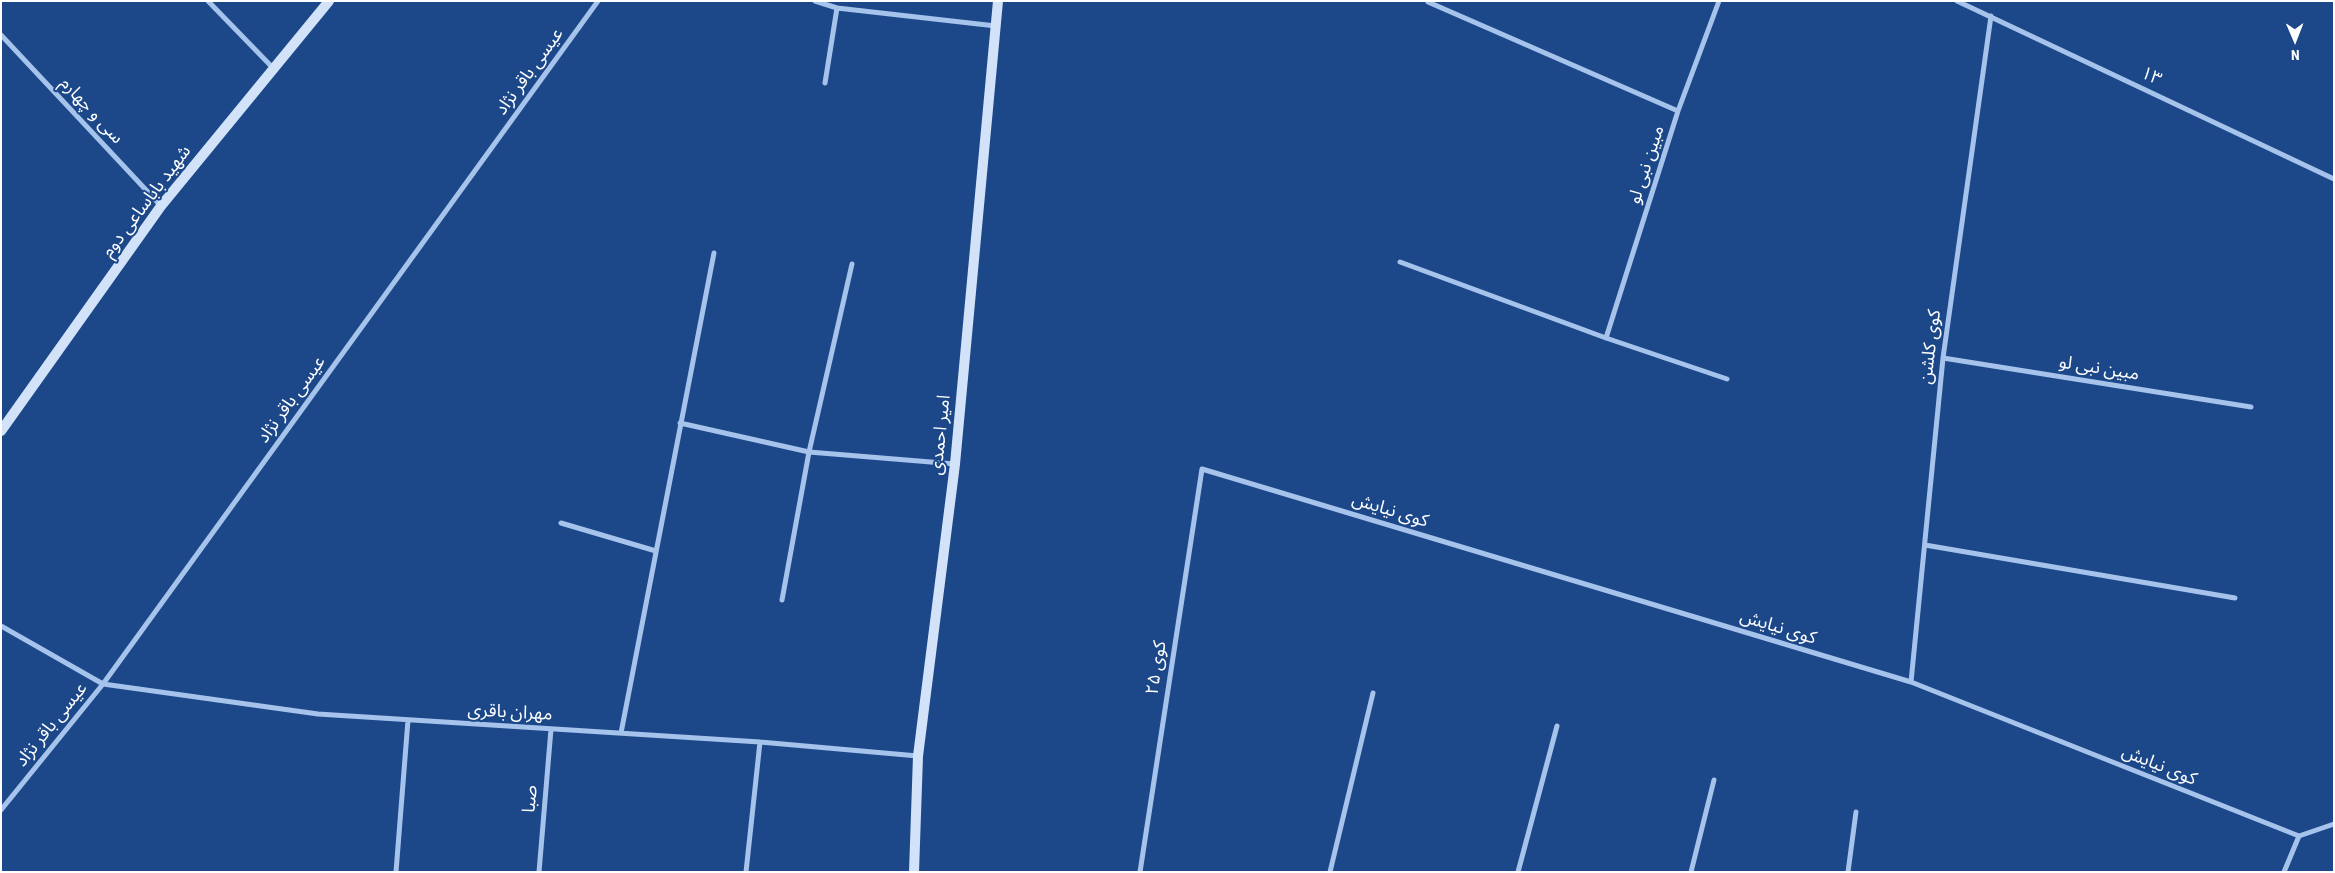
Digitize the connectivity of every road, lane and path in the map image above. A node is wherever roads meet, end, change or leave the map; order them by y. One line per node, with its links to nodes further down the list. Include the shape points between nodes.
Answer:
1 (208, 1): 13 (street)
2 (329, 1): 13 (main road, شهید باباساعی دوم)
3 (598, 1): 37 (street, عیسی باقر نژاد)
4 (815, 1): 9 (street)
5 (998, 1): 11 (main road, امیر احمدی)
6 (1719, 1): 15 (street, مبین نبی لو)
7 (1957, 1): 10 (street, ۱۳)
8 (1428, 2): 15 (street)
9 (837, 8): 11 (street); 14 (street)
10 (1991, 16): 16 (street, ۱۳); 22 (street, کوی کلشن)
11 (996, 26): 28 (main road, امیر احمدی)
12 (1, 35): 17 (street, سی و چهارم)
13 (274, 68): 17 (main road, شهید باباساعی دوم)
14 (825, 83)
15 (1678, 111): 21 (street, مبین نبی لو)
16 (2334, 179)
17 (161, 206): 26 (main road, شهید باباساعی دوم)
18 (714, 253): 25 (street)
19 (1400, 262): 21 (street)
20 (852, 264): 27 (street)
21 (1606, 338): 23 (street)
22 (1943, 358): 24 (street, مبین نبی لو); 31 (street, کوی کلشن)
23 (1727, 380)
24 (2251, 407)
25 (680, 423): 27 (street); 32 (street)
26 (1, 431)
27 (810, 452): 28 (street); 34 (street)
28 (955, 464): 44 (main road, امیر احمدی)
29 (1202, 469): 36 (street, کوی نیایش); 54 (street, کوی ۲۵)
30 (561, 523): 32 (street)
31 (1924, 545): 33 (street); 36 (street, کوی کلشن)
32 (656, 551): 42 (street)
33 (2235, 598)
34 (782, 600)
35 (1, 626): 37 (street)
36 (1911, 682): 49 (street, کوی نیایش)
37 (103, 684): 39 (street, مهران باقری, via 318,714); 46 (street, عیسی باقر نژاد)
38 (1373, 693): 55 (street)
39 (408, 720): 41 (street, مهران باقری); 50 (street)
40 (1557, 726): 56 (street)
41 (550, 729): 42 (street, مهران باقری); 51 (street, صبا)
42 (621, 733): 43 (street, مهران باقری)
43 (760, 742): 44 (street, مهران باقری); 52 (street)
44 (918, 756): 53 (main road, امیر احمدی)
45 (1714, 780): 57 (street)
46 (1, 810)
47 (1856, 812): 58 (street)
48 (2334, 824): 49 (street)
49 (2300, 836): 59 (street)
50 (396, 872)
51 (539, 872)
52 (746, 872)
53 (914, 872)
54 (1140, 872)
55 (1330, 872)
56 (1518, 872)
57 (1692, 872)
58 (1848, 872)
59 (2284, 872)

